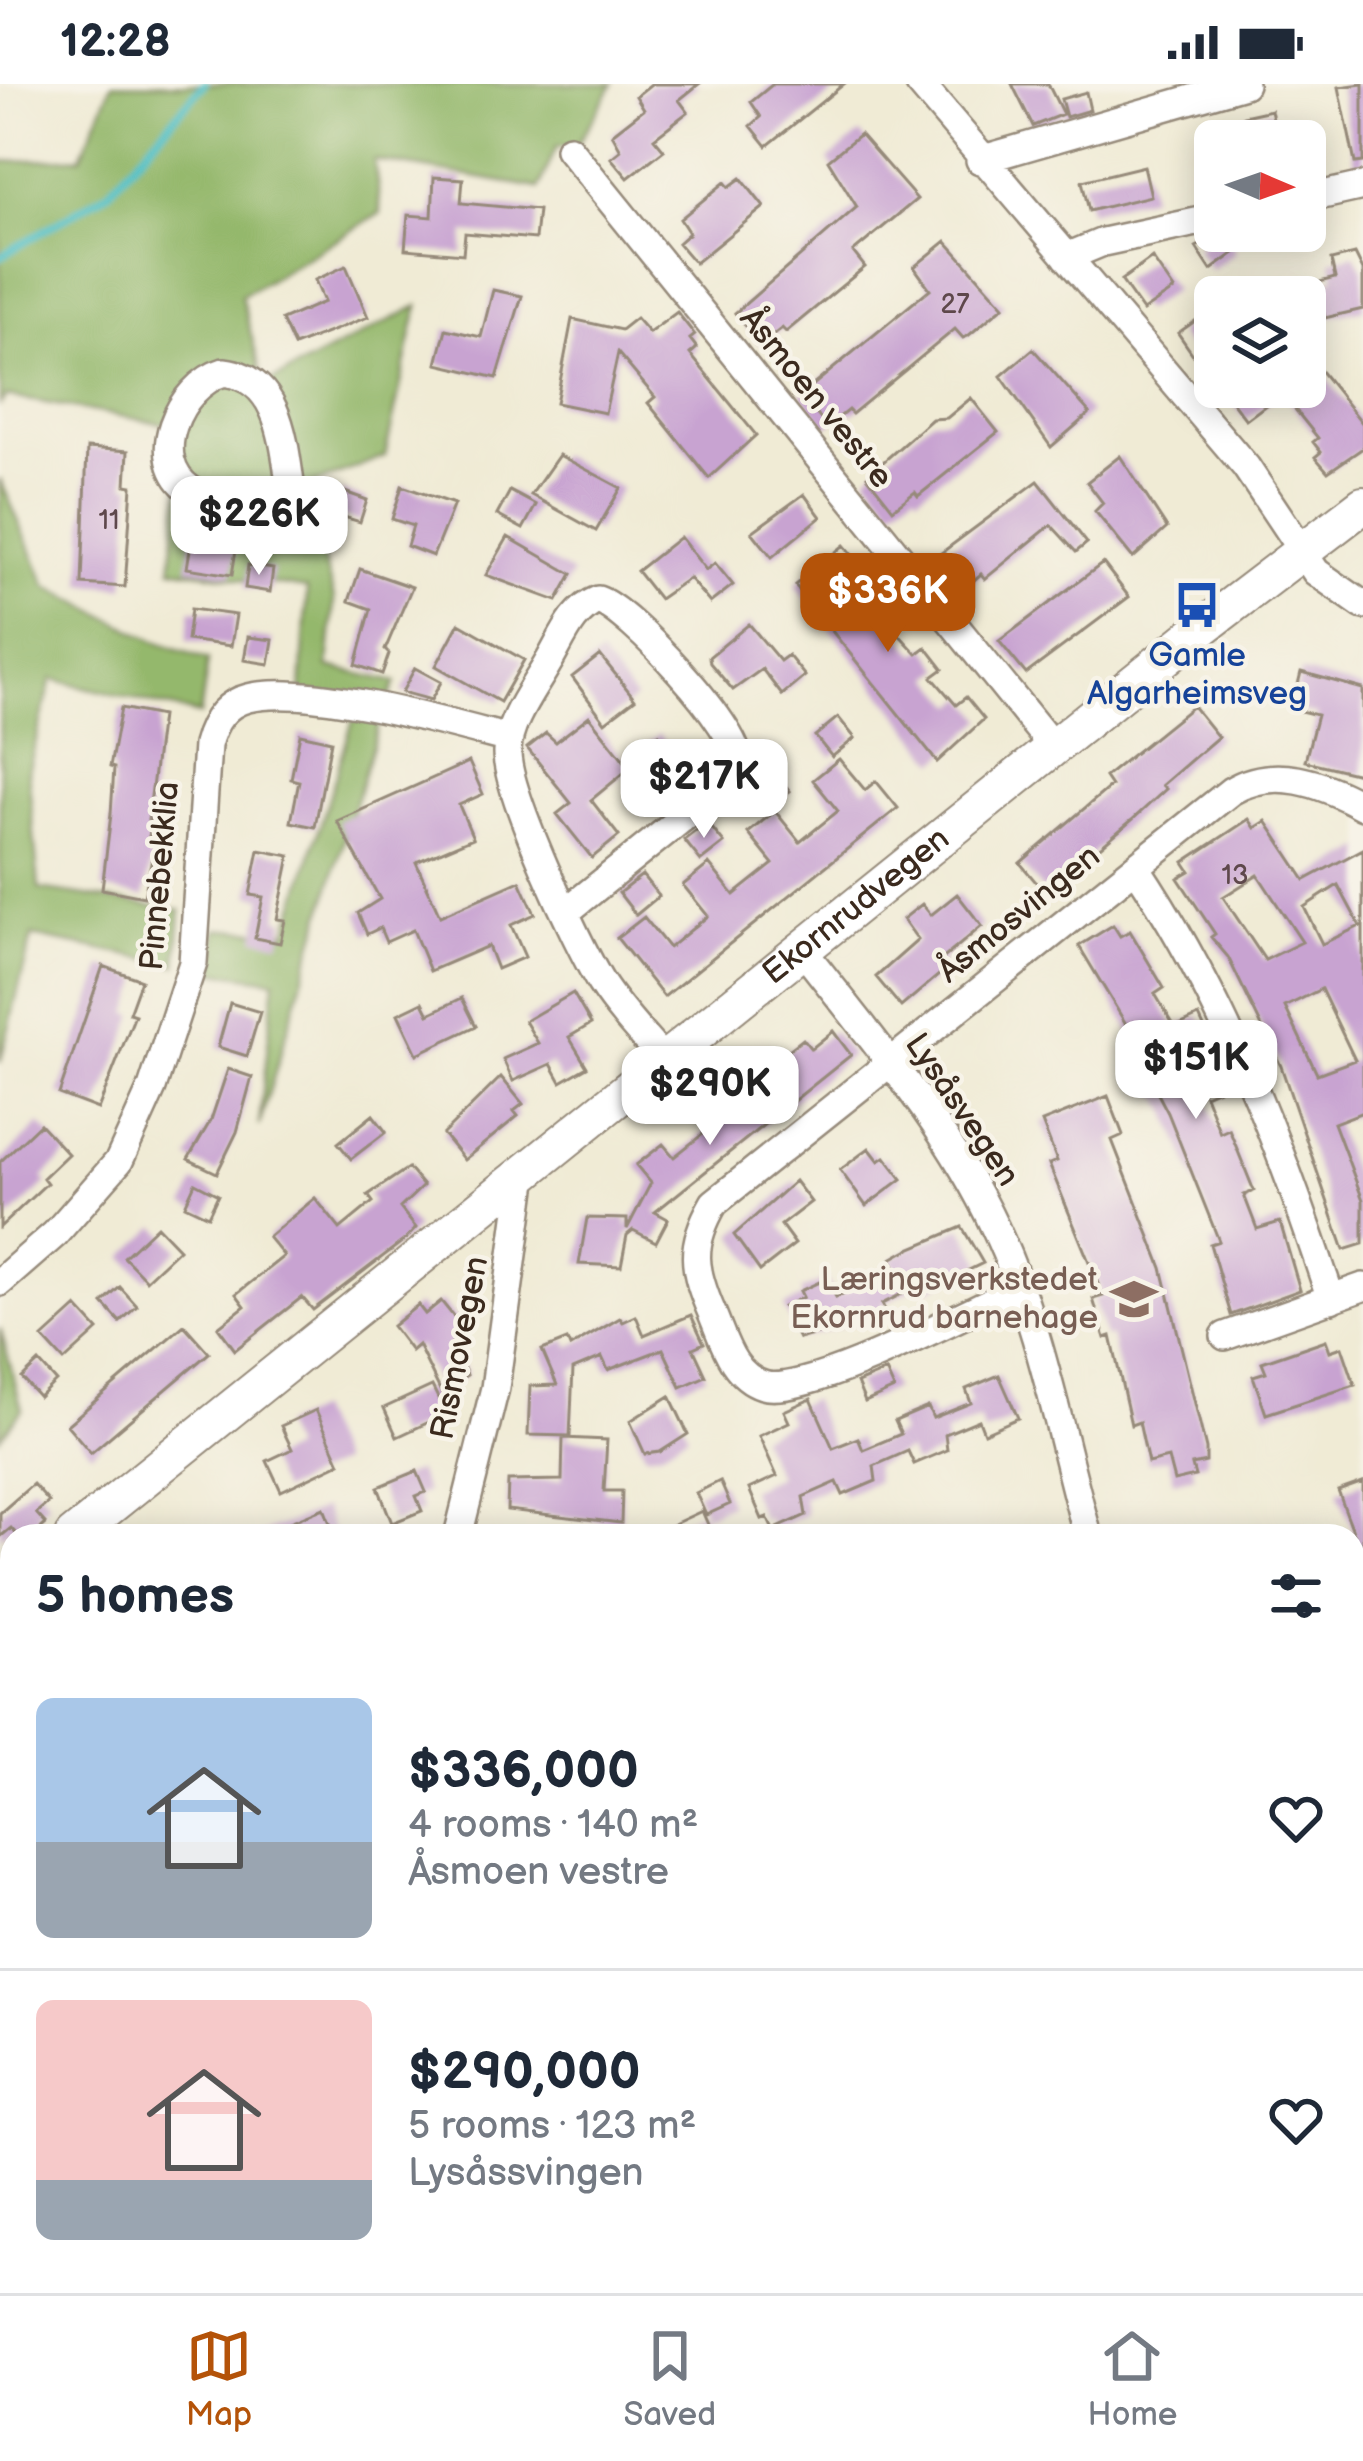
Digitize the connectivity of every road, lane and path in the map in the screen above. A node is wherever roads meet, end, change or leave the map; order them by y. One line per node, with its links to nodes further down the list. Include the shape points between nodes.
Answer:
1 (920, 84): 4 (street)
2 (1244, 84): 4 (street)
3 (569, 149): 14 (street, Åsmoen vestre)
4 (980, 160): 8 (street)
5 (1363, 186): 6 (street)
6 (1326, 194)
7 (1194, 222): 8 (street)
8 (1067, 257): 11 (street, via 1246,467)
9 (292, 502): 9 (street, via 265,388 224,372 196,386 176,410 172,454 188,488 238,502)
10 (1363, 506): 11 (main road, Ekornrudvegen)
11 (1302, 553): 12 (street); 14 (main road, Ekornrudvegen)
12 (1363, 605)
13 (509, 739): 17 (street, via 512,782); 17 (street, via 574,617 598,600 643,630 732,740 739,763 731,779); 22 (street, Pinnebekklia, via 303,698 251,697 219,714 207,745 193,963 152,1088 119,1161)
14 (1054, 747): 18 (main road, Ekornrudvegen)
15 (1363, 806): 16 (street, Åsmosvingen, via 1311,783 1252,780)
16 (1136, 866): 20 (street, Åsmosvingen); 25 (street, Åsmosvingen, via 1236,1040)
17 (567, 911): 19 (street, via 605,988)
18 (802, 949): 19 (main road, Ekornrudvegen); 20 (street, Lysåsvegen)
19 (665, 1061): 21 (main road, Ekornrudvegen)
20 (890, 1063): 24 (street, Lysåsvegen, via 965,1171); 24 (street, Åsmosvingen, via 714,1203 701,1226 693,1267 736,1368 763,1385 802,1384)
21 (524, 1173): 27 (main road, Ekornrudvegen); 28 (street, Rismovegen, via 495,1388)
22 (0, 1282)
23 (1363, 1287): 25 (street)
24 (1018, 1289): 29 (street, Lysåsvegen)
25 (1331, 1299): 26 (street)
26 (1226, 1336)
27 (88, 1524)
28 (461, 1524)
29 (1085, 1524)

